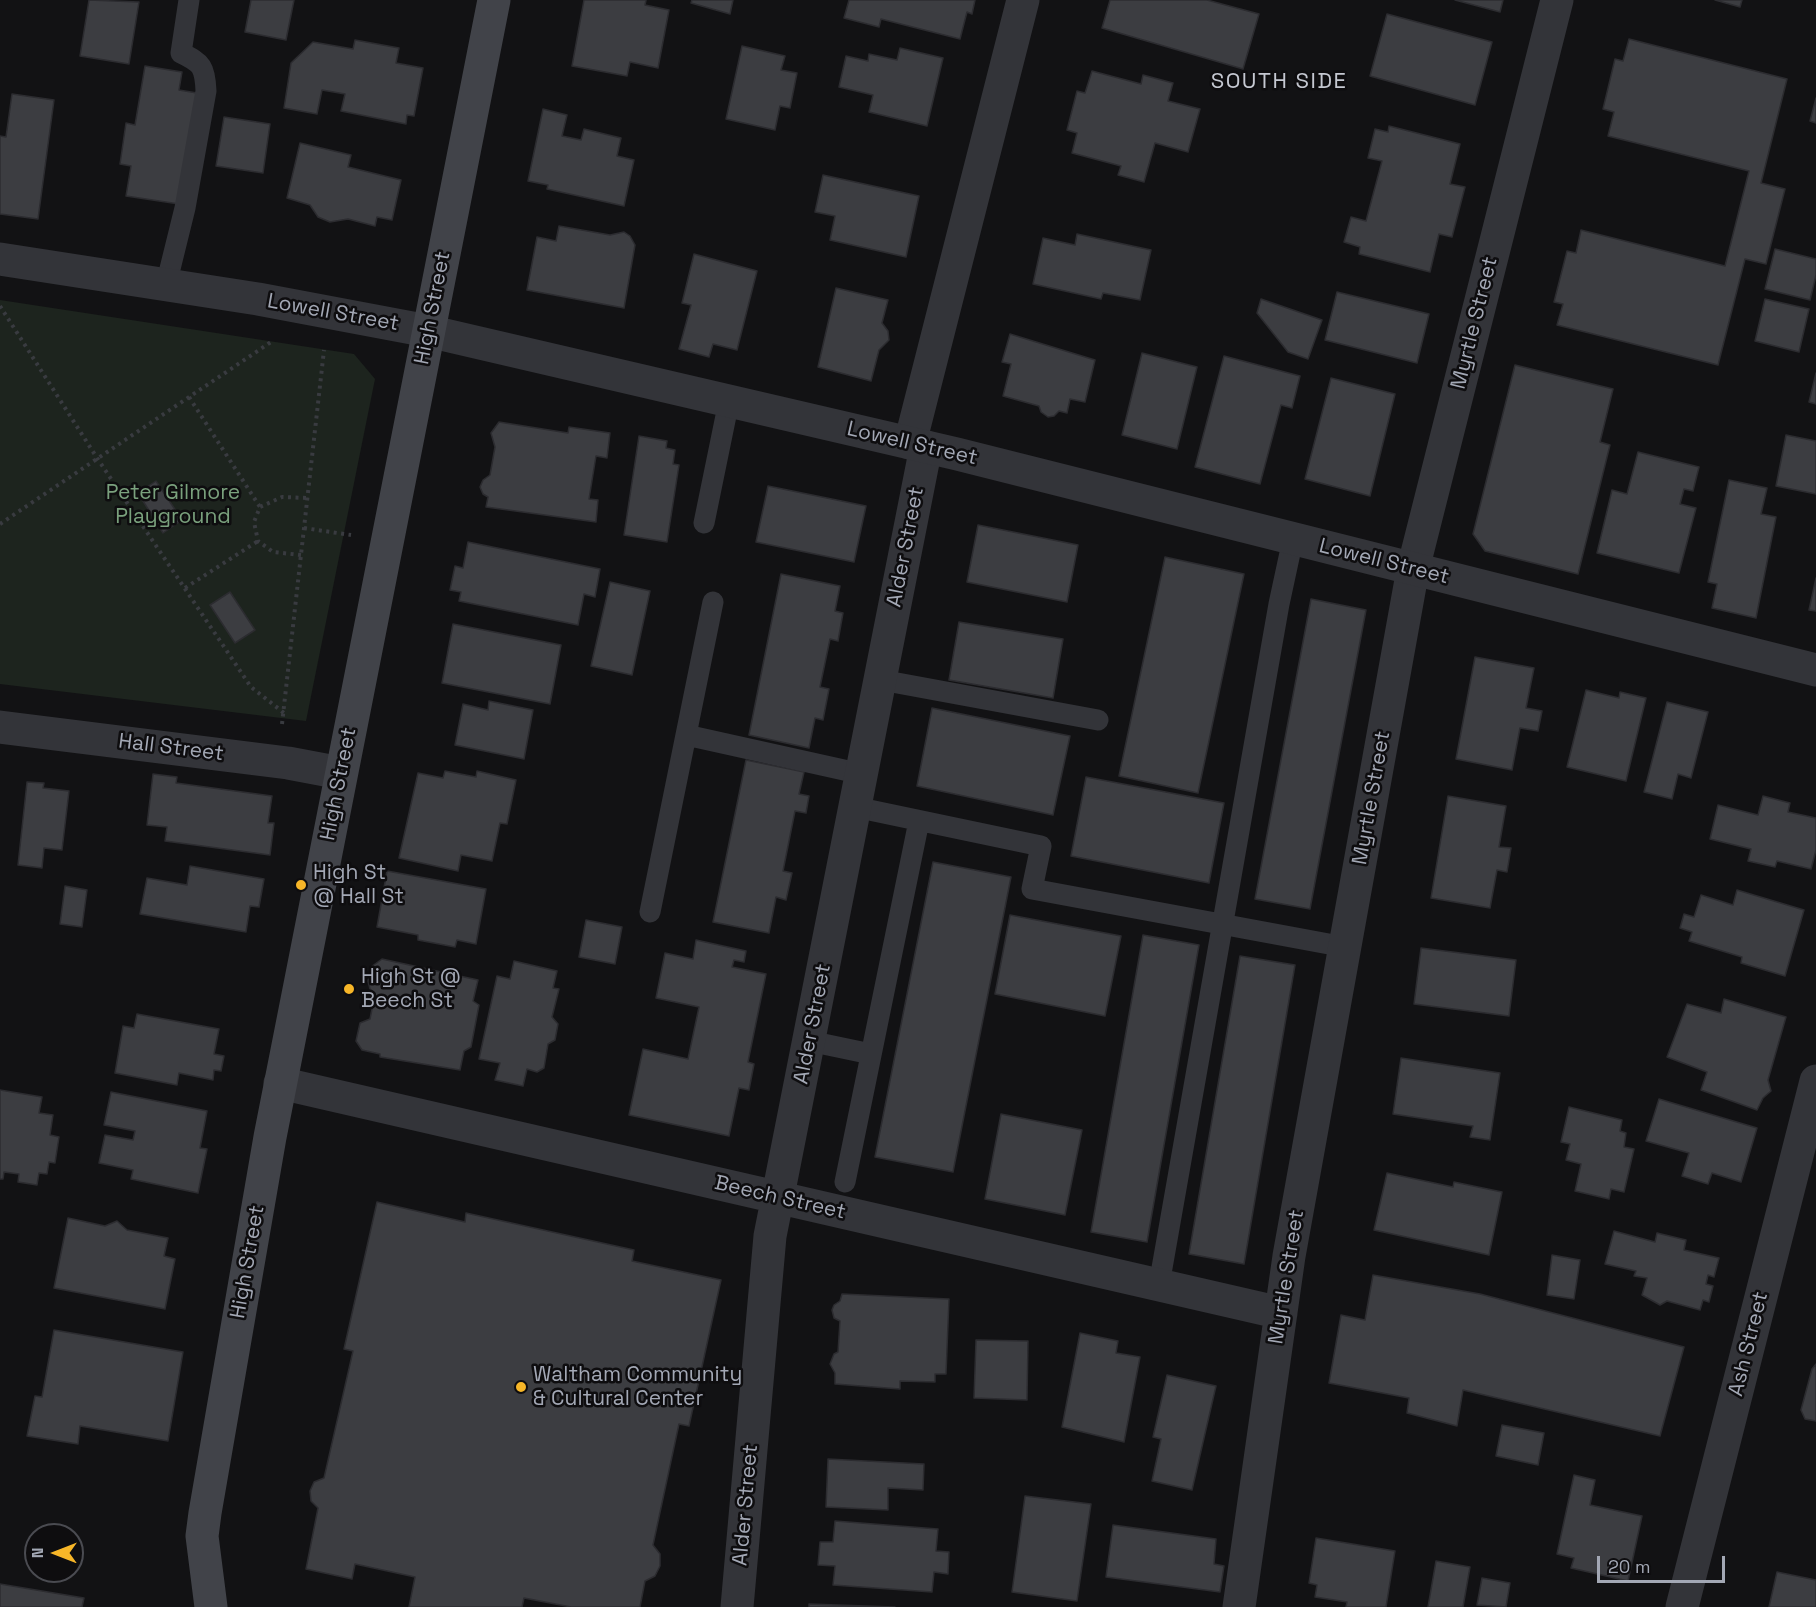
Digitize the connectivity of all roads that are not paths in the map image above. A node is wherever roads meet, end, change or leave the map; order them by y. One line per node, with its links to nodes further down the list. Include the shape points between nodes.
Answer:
1 (189, 0): 6 (lane, via 181,53 199,62 205,74 206,91 185,208)
2 (494, 0): 7 (main road, High Street)
3 (1023, 0): 9 (street, Alder Street)
4 (1557, 0): 12 (street, Myrtle Street)
5 (0, 259): 6 (street, Lowell Street)
6 (166, 285): 7 (street, Lowell Street)
7 (428, 331): 8 (street, Lowell Street); 19 (main road, High Street)
8 (729, 401): 9 (street, Lowell Street); 10 (lane)
9 (918, 445): 11 (street, Lowell Street); 15 (street, Alder Street)
10 (704, 523)
11 (1293, 539): 12 (street, Lowell Street); 24 (lane)
12 (1413, 569): 14 (street, Lowell Street); 25 (street, Myrtle Street)
13 (713, 602): 18 (lane)
14 (1816, 670)
15 (881, 680): 16 (lane); 20 (street, Alder Street)
16 (1098, 720)
17 (0, 727): 19 (street, Hall Street)
18 (686, 735): 20 (lane); 23 (lane)
19 (342, 773): 29 (main road, High Street)
20 (862, 774): 21 (street, Alder Street)
21 (855, 807): 22 (lane); 26 (street, Alder Street)
22 (919, 820): 24 (lane, via 1041,846 1032,889); 27 (lane)
23 (650, 912)
24 (1223, 924): 25 (lane); 32 (lane)
25 (1345, 947): 33 (street, Myrtle Street)
26 (809, 1041): 27 (lane); 31 (street, Alder Street)
27 (871, 1054): 30 (lane)
28 (1816, 1081): 37 (street, Ash Street)
29 (280, 1083): 31 (street, Beech Street); 34 (main road, High Street, via 205,1513 202,1536)
30 (845, 1182)
31 (778, 1198): 32 (street, Beech Street); 35 (street, Alder Street, via 766,1269)
32 (1159, 1285): 33 (street, Beech Street)
33 (1281, 1313): 36 (street, Myrtle Street)
34 (211, 1607)
35 (737, 1607)
36 (1239, 1607)
37 (1682, 1607)

